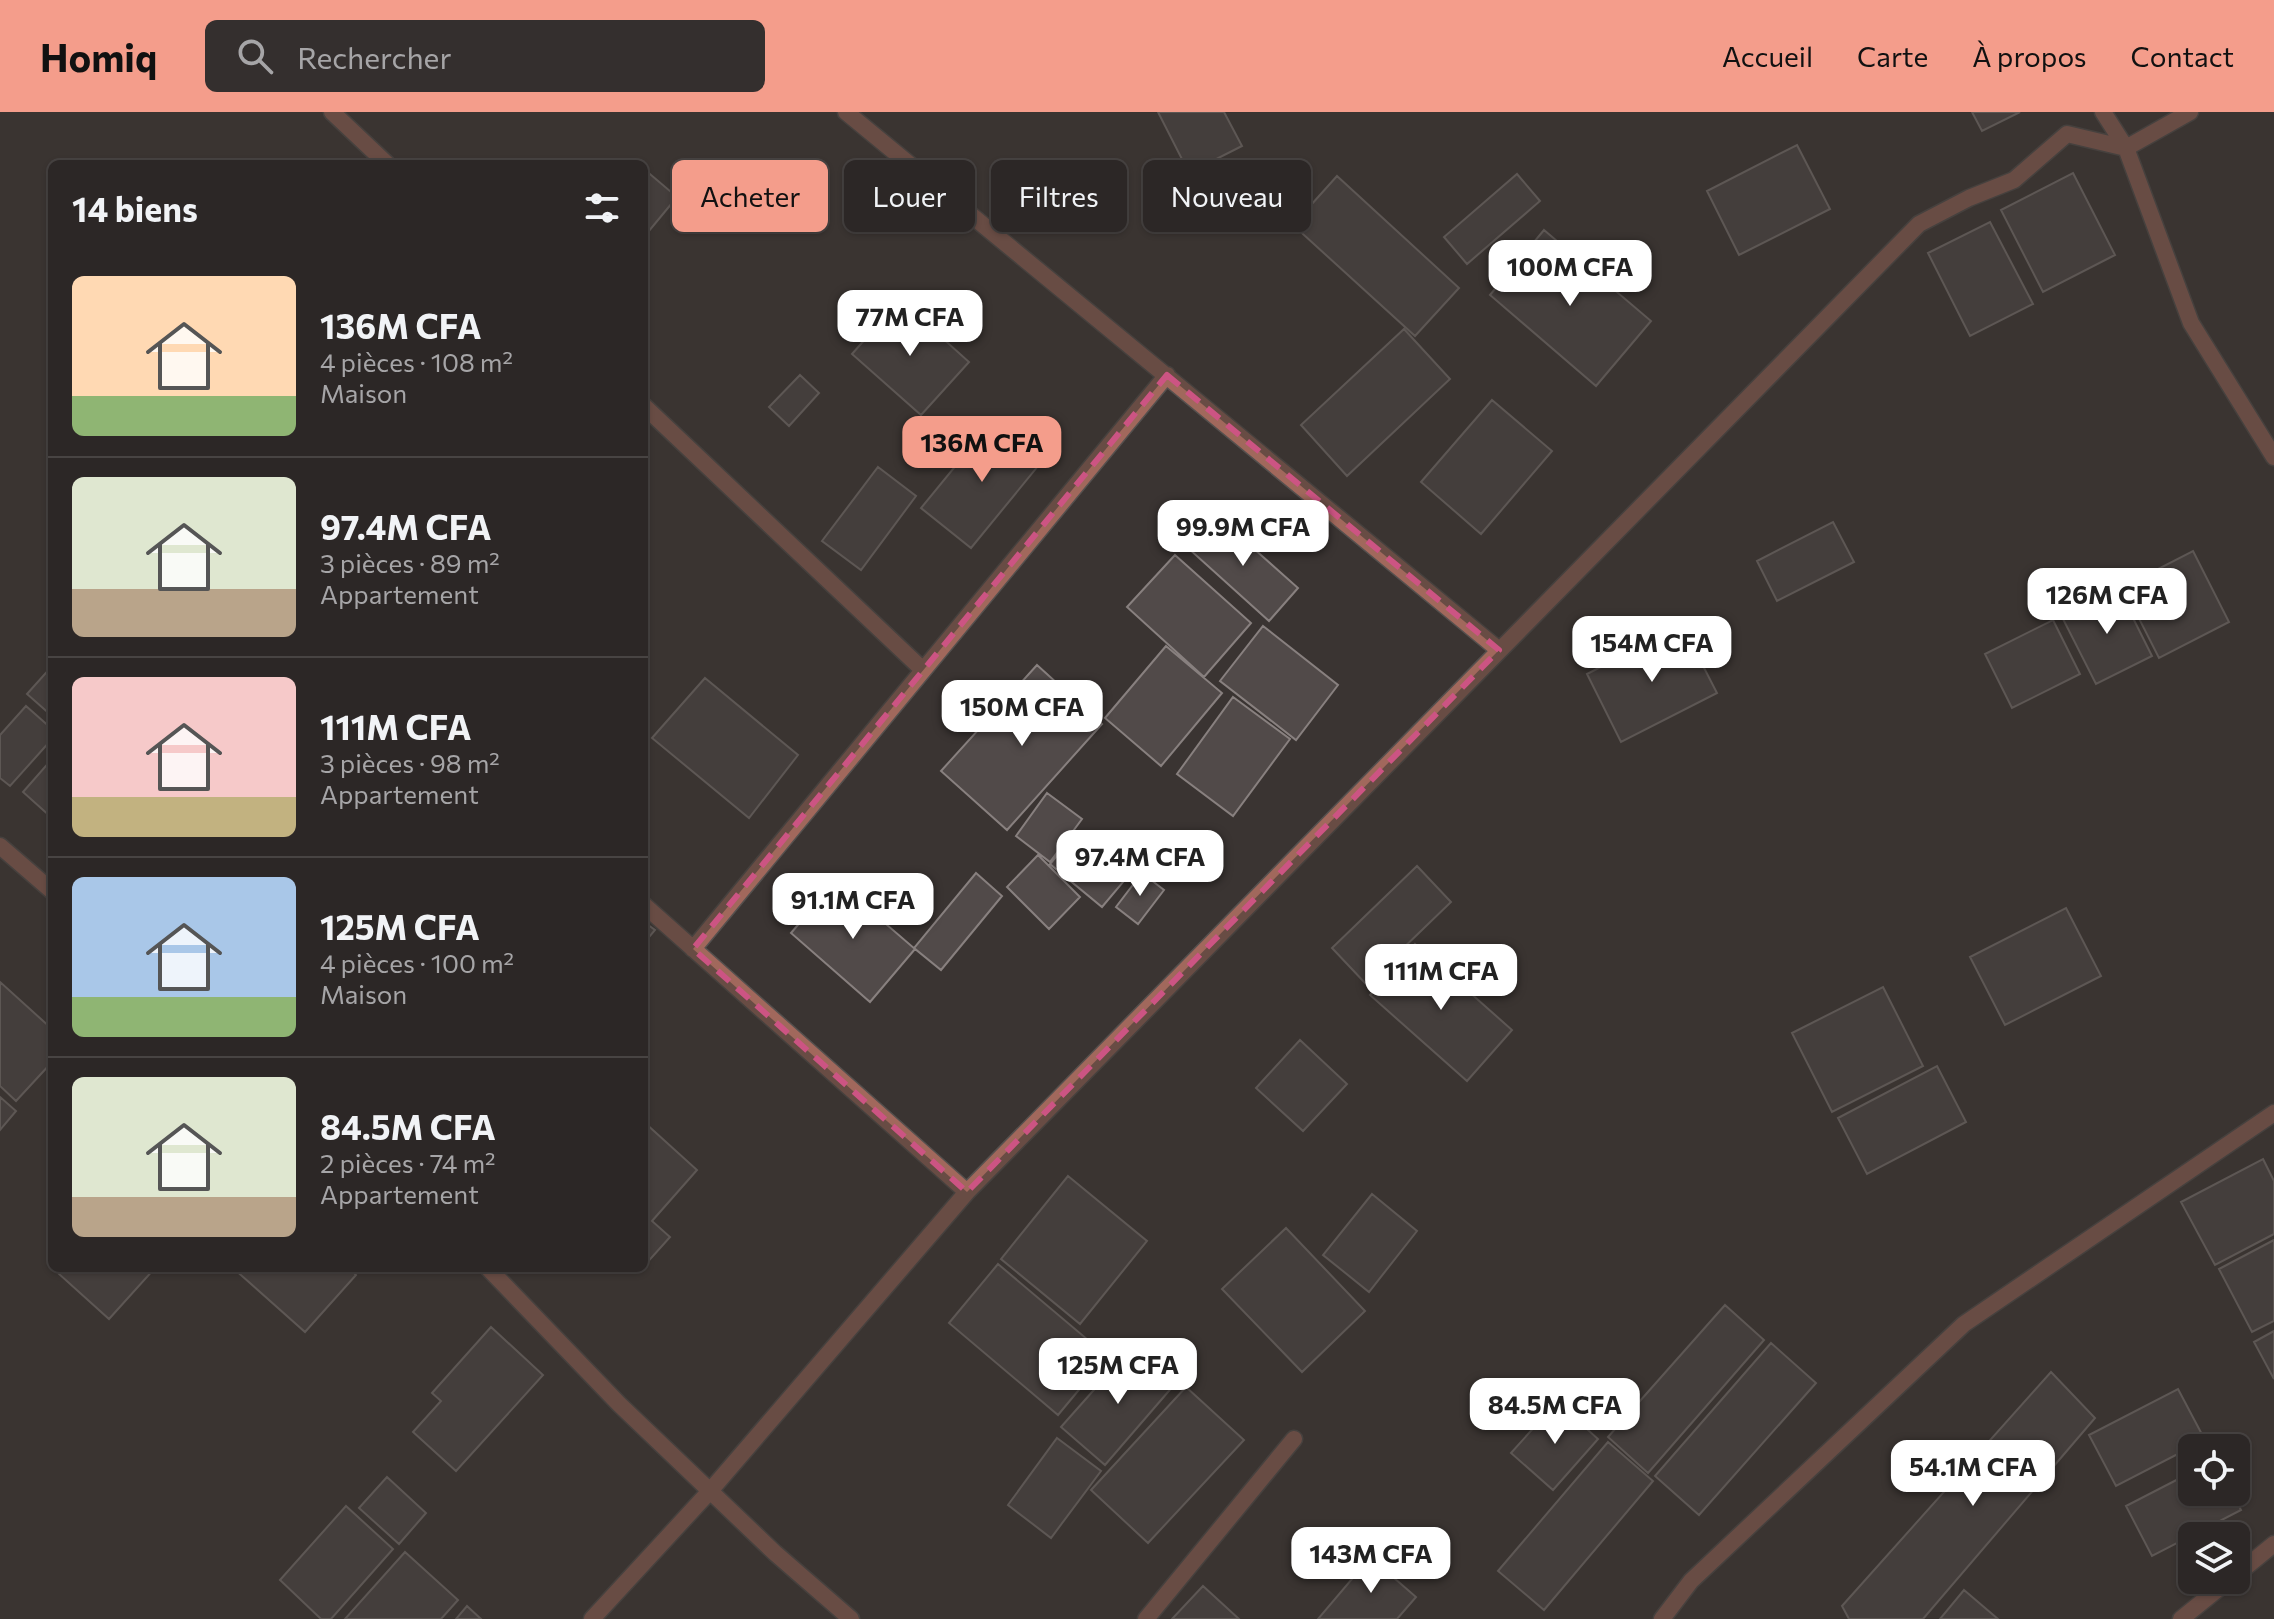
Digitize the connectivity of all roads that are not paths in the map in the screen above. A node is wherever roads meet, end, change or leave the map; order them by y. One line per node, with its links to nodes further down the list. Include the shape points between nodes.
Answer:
1 (332, 112): 6 (street)
2 (846, 112): 7 (street)
3 (2103, 112): 5 (street)
4 (2190, 112): 5 (street)
5 (2126, 148): 9 (street, via 2191,323); 10 (street, via 2067,134 2014,180 1919,224)
6 (383, 160)
7 (1167, 375): 10 (street); 11 (street)
8 (648, 410): 11 (street)
9 (2274, 457)
10 (1499, 650): 17 (street)
11 (923, 670): 15 (street)
12 (0, 846): 13 (street)
13 (48, 888)
14 (648, 909): 15 (street)
15 (693, 949): 17 (street)
16 (2274, 1113): 27 (street, via 1964,1324 1691,1581)
17 (967, 1192): 20 (street)
18 (492, 1272): 20 (street)
19 (1294, 1439): 26 (street)
20 (710, 1491): 24 (street); 25 (street)
21 (2274, 1544): 22 (street)
22 (2250, 1564)
23 (2212, 1594): 28 (street)
24 (592, 1619)
25 (851, 1619)
26 (1146, 1619)
27 (1662, 1619)
28 (2181, 1619)

